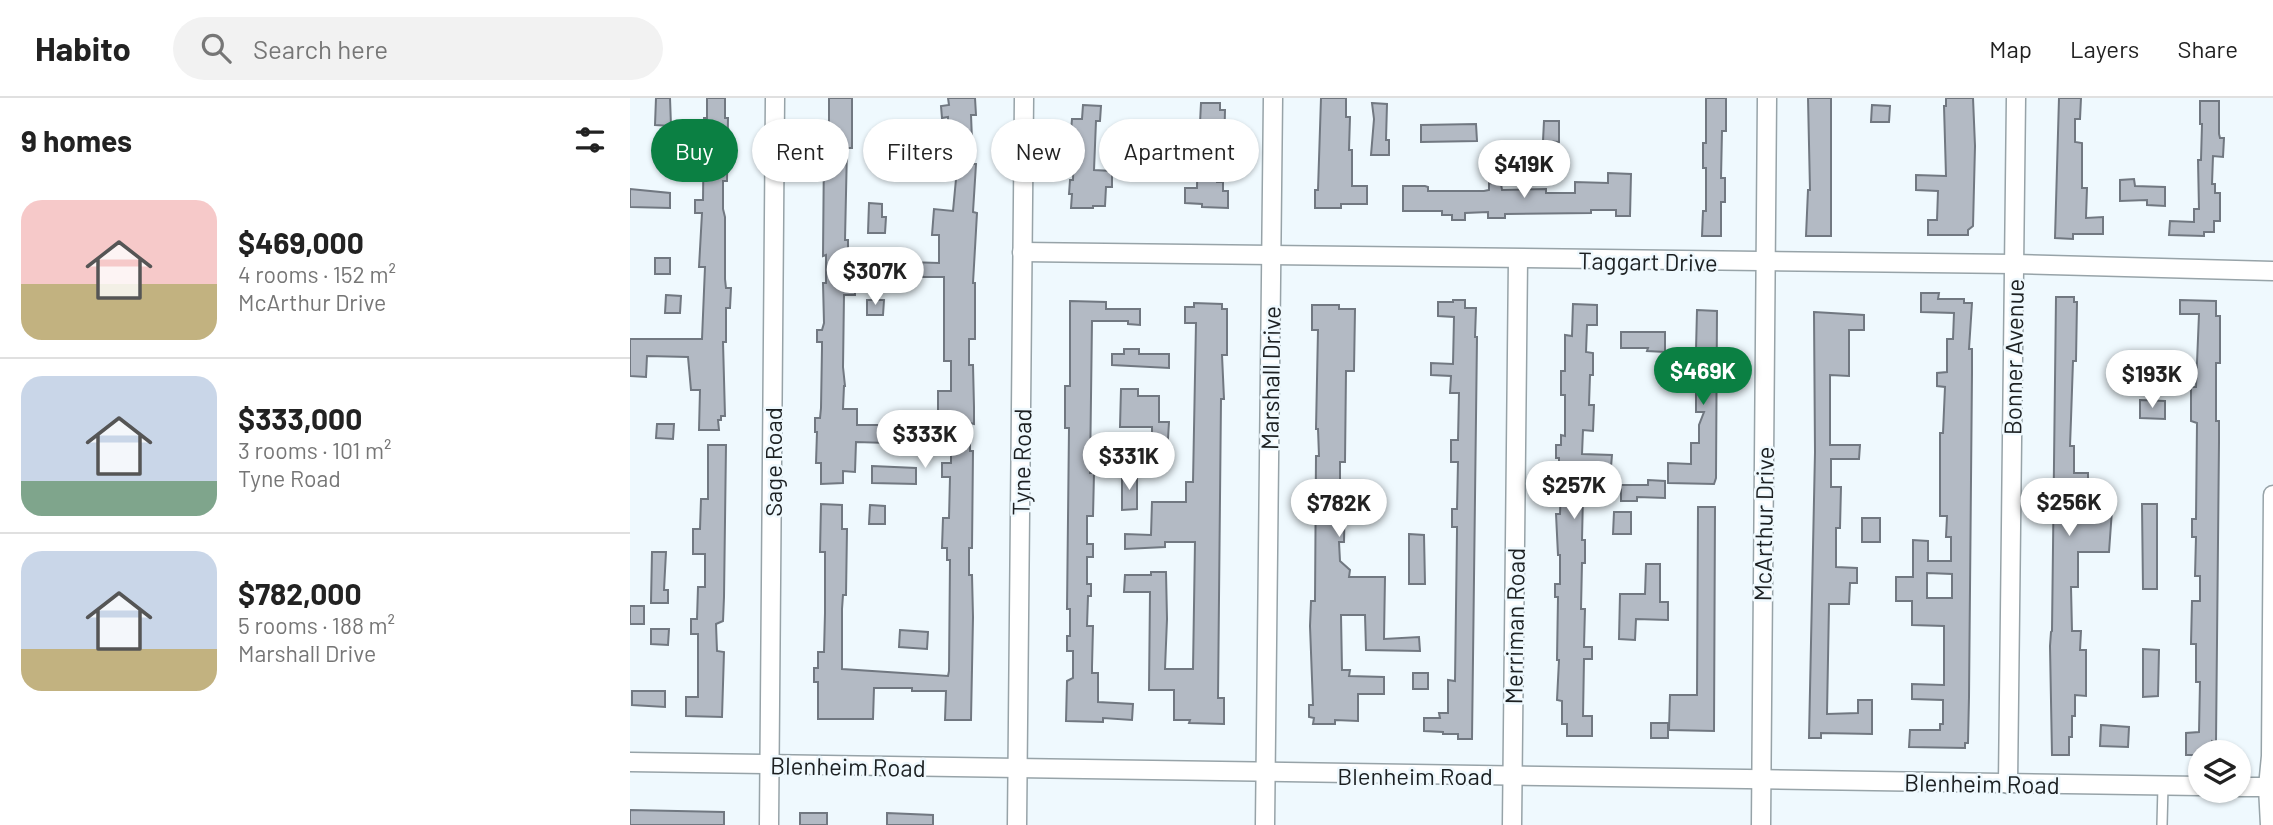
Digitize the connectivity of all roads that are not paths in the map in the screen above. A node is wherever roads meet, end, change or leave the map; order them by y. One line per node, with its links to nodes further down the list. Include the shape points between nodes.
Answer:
1 (775, 98): 14 (street, Sage Road)
2 (1024, 98): 6 (street, Tyne Road)
3 (1273, 98): 7 (street, Marshall Drive)
4 (1767, 98): 9 (street, McArthur Drive)
5 (2016, 98): 10 (street, Bonner Avenue)
6 (1023, 252): 7 (street, Taggart Drive); 15 (street, Tyne Road)
7 (1272, 256): 8 (street, Taggart Drive); 16 (street, Marshall Drive)
8 (1518, 259): 9 (street, Taggart Drive); 17 (street, Merriman Road)
9 (1765, 262): 10 (street, Taggart Drive); 18 (street, McArthur Drive)
10 (2014, 264): 11 (street, Taggart Drive); 19 (street, Bonner Avenue)
11 (2273, 271)
12 (2273, 495): 23 (street)
13 (630, 762): 14 (street, Blenheim Road)
14 (770, 765): 15 (street, Blenheim Road); 24 (street, Sage Road)
15 (1018, 768): 16 (street, Blenheim Road); 25 (street, Tyne Road)
16 (1266, 774): 17 (street, Blenheim Road); 26 (street, Marshall Drive)
17 (1513, 775): 18 (street, Blenheim Road); 27 (street, Merriman Road)
18 (1761, 779): 19 (street, Blenheim Road); 28 (street, McArthur Drive)
19 (2008, 784): 20 (street, Blenheim Road)
20 (2163, 786): 21 (street, Blenheim Road); 29 (lane)
21 (2188, 786)
22 (2251, 787): 23 (street)
23 (2271, 787): 30 (street)
24 (769, 825)
25 (1017, 825)
26 (1265, 825)
27 (1512, 825)
28 (1760, 825)
29 (2162, 825)
30 (2270, 825)

